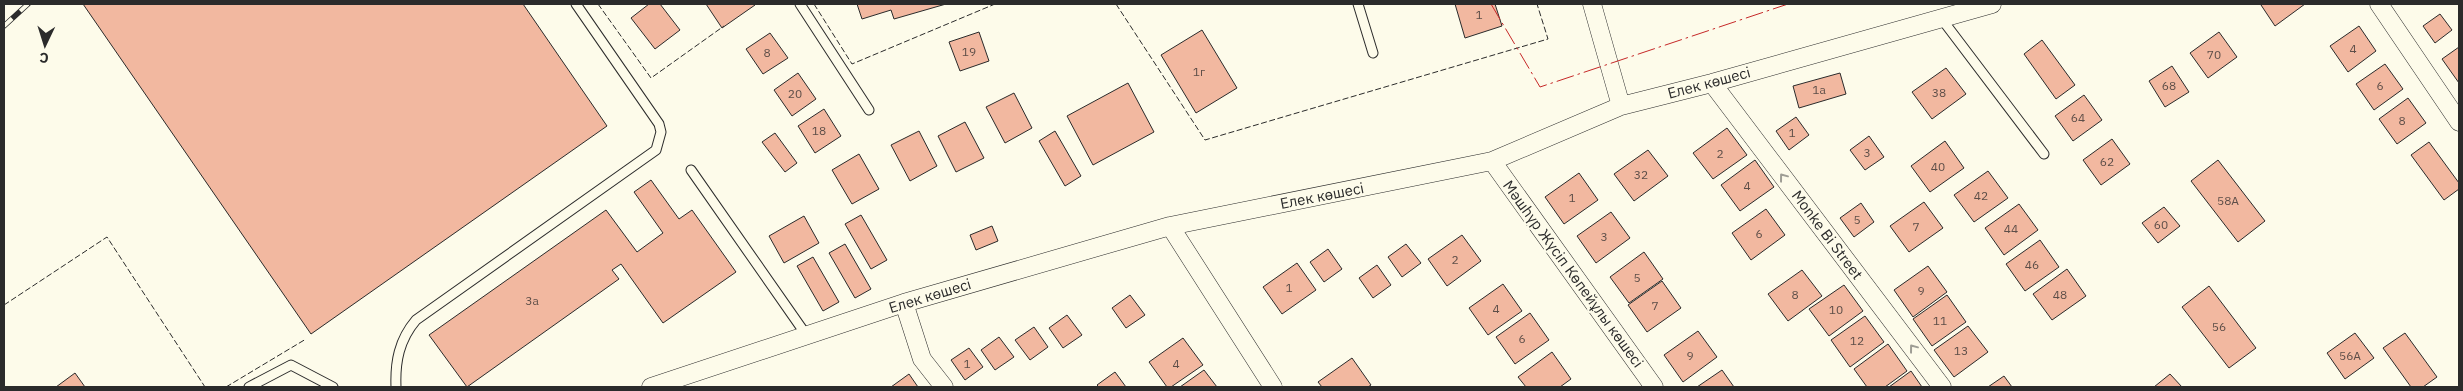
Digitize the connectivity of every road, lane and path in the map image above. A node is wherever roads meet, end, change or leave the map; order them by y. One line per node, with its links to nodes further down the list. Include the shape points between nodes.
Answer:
1 (576, 4): 21 (lane, via 658,124 661,132 656,150 416,320 406,332 397,358)
2 (800, 4): 11 (lane)
3 (1358, 4): 8 (lane)
4 (1592, 4): 10 (street)
5 (1992, 4): 7 (street, Елек көшесі)
6 (2379, 4): 12 (street)
7 (1941, 18): 9 (street, Елек көшесі); 13 (lane)
8 (1373, 53)
9 (1712, 83): 10 (street, Елек көшесі); 26 (street, Monke Bi Street, one-way to 9)
10 (1621, 106): 14 (street, Елек көшесі)
11 (869, 110)
12 (2459, 122)
13 (2044, 154)
14 (1492, 162): 16 (street, Елек көшесі); 25 (street, Мәшһүр Жүсіп Көпейұлы көшесі)
15 (691, 170): 18 (lane)
16 (1170, 226): 17 (street, Елек көшесі); 24 (street)
17 (904, 304): 18 (street, Елек көшесі); 23 (street, via 922,359)
18 (807, 336): 22 (street, Елек көшесі)
19 (249, 387): 20 (lane, via 291,364)
20 (333, 387)
21 (396, 387)
22 (651, 387)
23 (944, 387)
24 (1273, 387)
25 (1654, 387)
26 (1942, 387)

